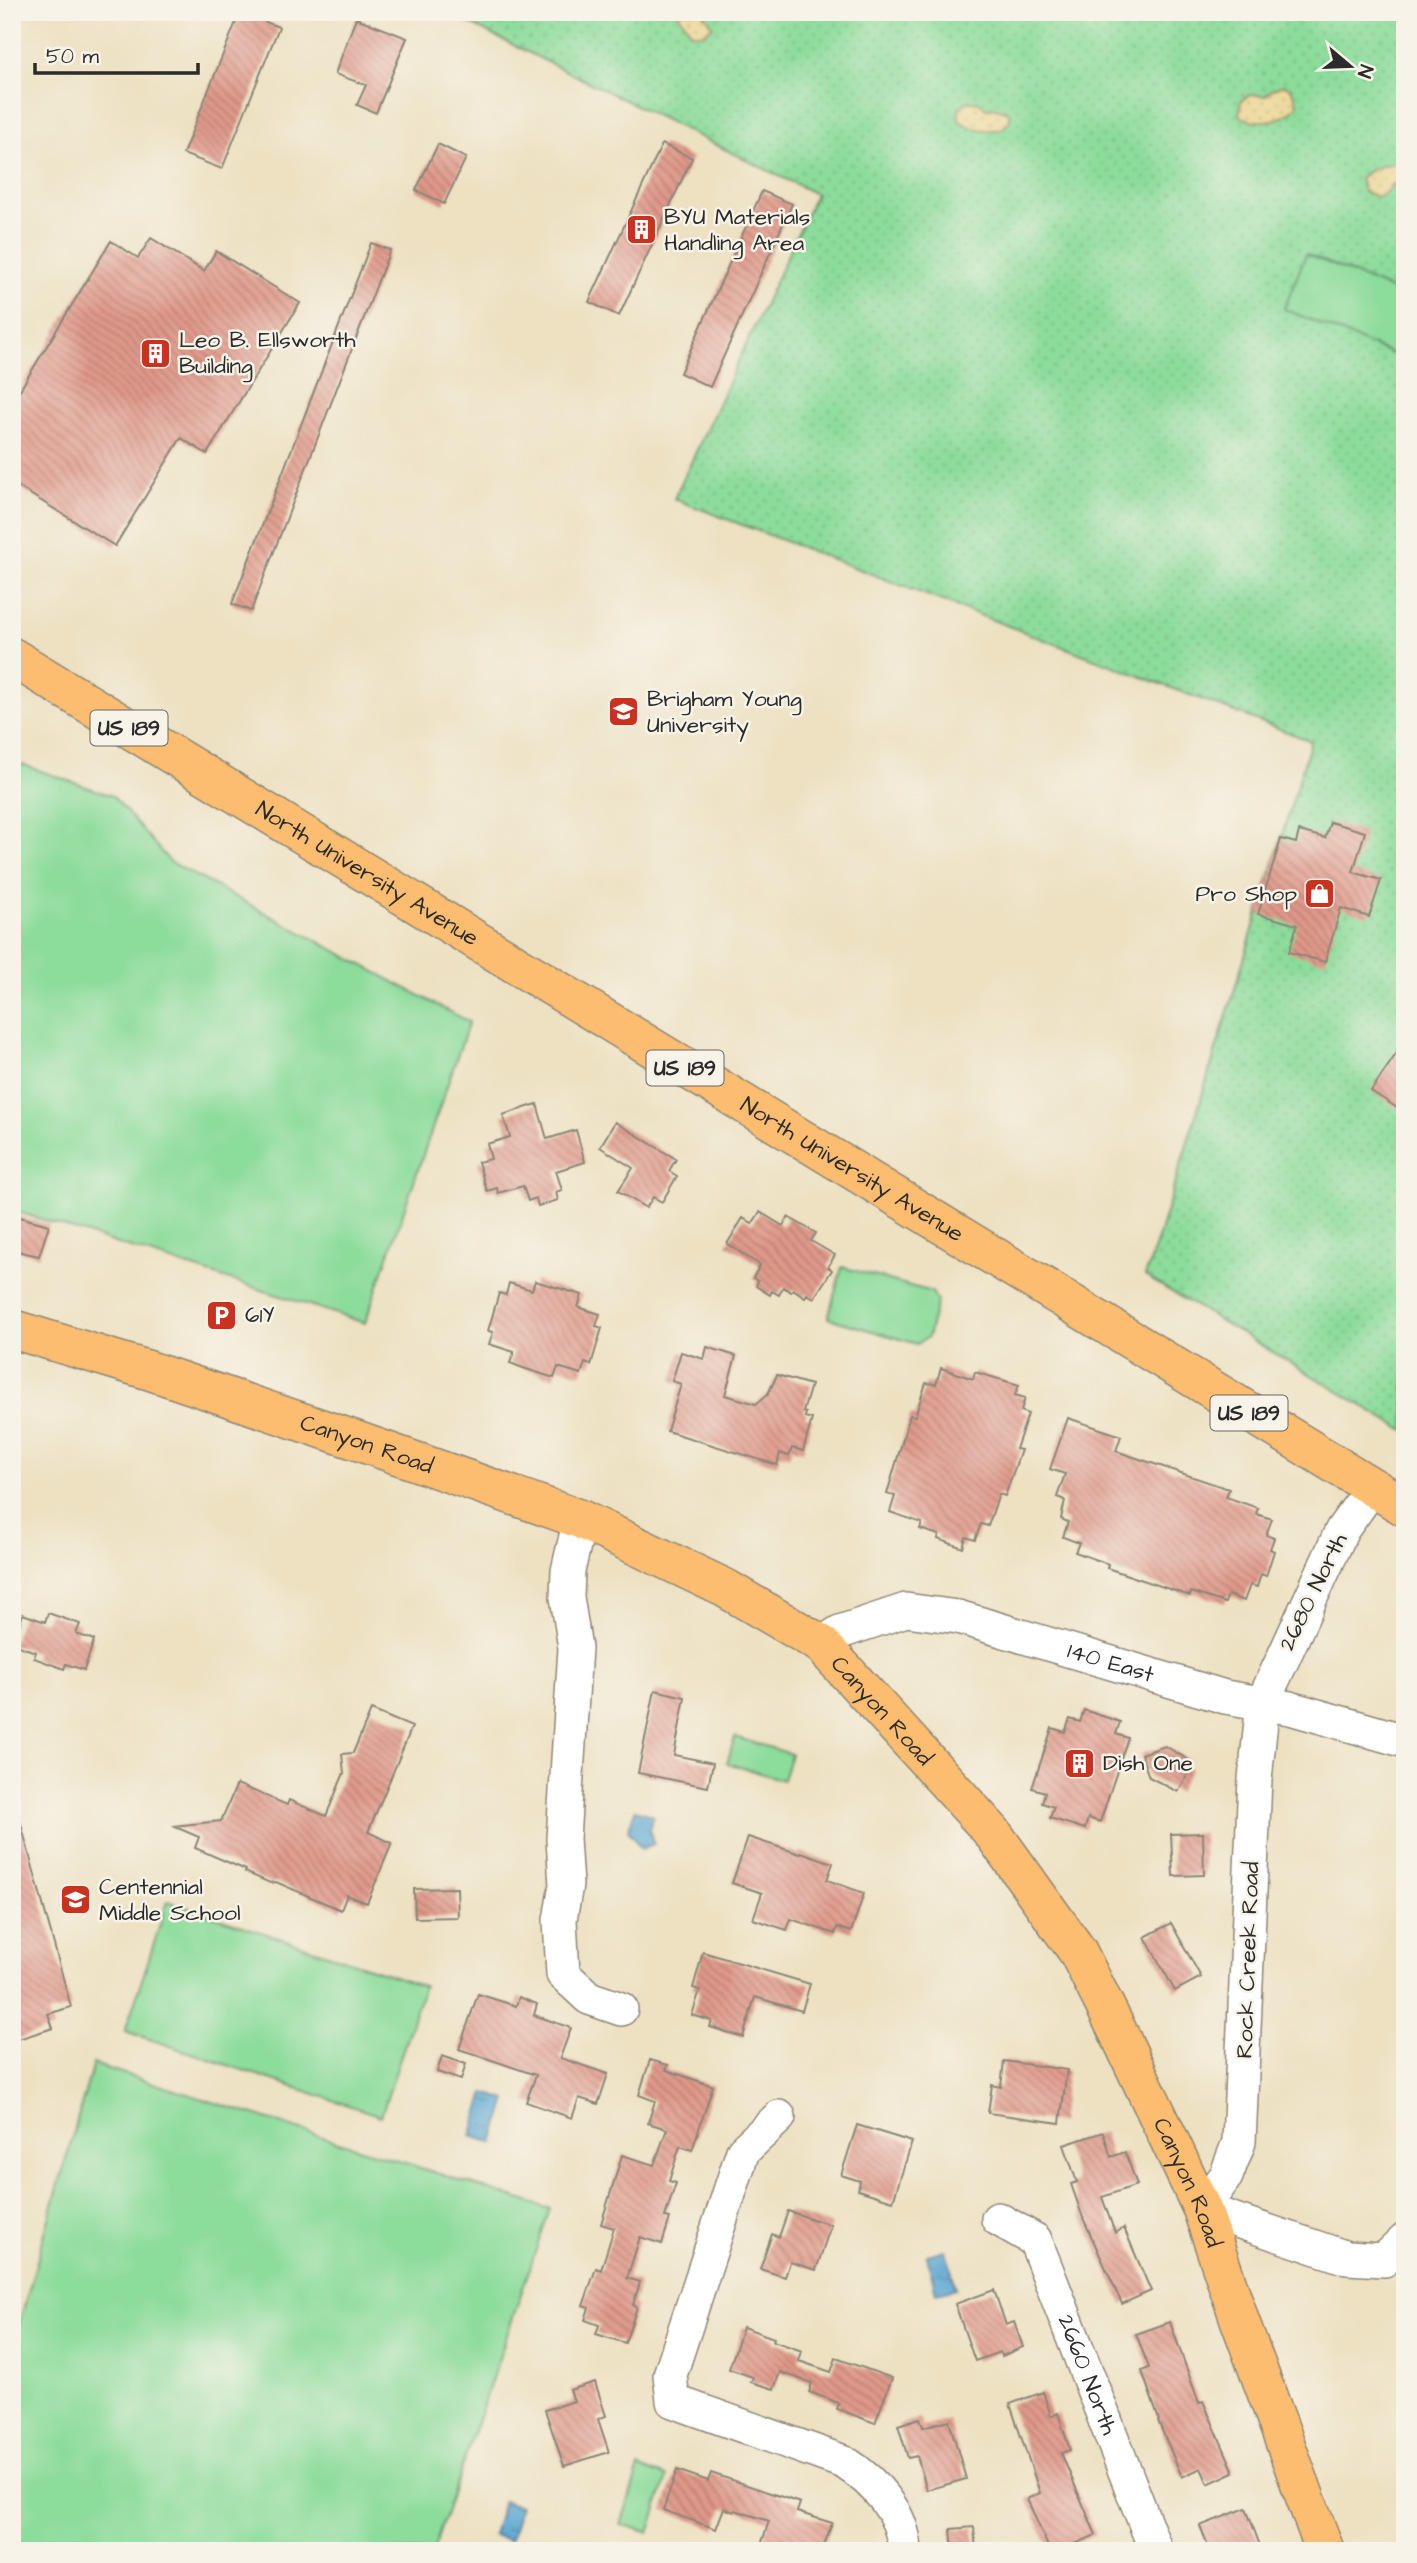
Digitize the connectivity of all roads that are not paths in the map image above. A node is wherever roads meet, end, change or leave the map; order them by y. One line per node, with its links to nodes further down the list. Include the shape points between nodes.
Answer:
1 (12, 657): 3 (main road, North University Avenue / US 189)
2 (12, 1329): 5 (main road, Canyon Road, via 148,1370)
3 (1372, 1488): 4 (main road, North University Avenue / US 189); 7 (street, 2680 North, via 1342,1530)
4 (1405, 1507)
5 (580, 1519): 6 (main road, Canyon Road, via 725,1588); 9 (street, via 567,1597 575,1648 563,1839 566,1885 560,1920 563,1974 589,1998)
6 (821, 1644): 7 (street, 140 East, via 840,1632 906,1610 958,1617 1225,1697); 11 (main road, Canyon Road, via 992,1832 1077,1952)
7 (1262, 1702): 8 (street, 140 East); 11 (street, Rock Creek Road, via 1239,2142 1226,2176)
8 (1405, 1741)
9 (621, 2009)
10 (779, 2117): 14 (street, via 743,2151 670,2375 673,2402 844,2462 883,2495 897,2519)
11 (1202, 2209): 13 (street, via 1347,2258 1384,2260); 16 (main road, Canyon Road)
12 (998, 2219): 15 (street, 2660 North, via 1035,2239)
13 (1405, 2240)
14 (905, 2551)
15 (1156, 2551)
16 (1325, 2551)

